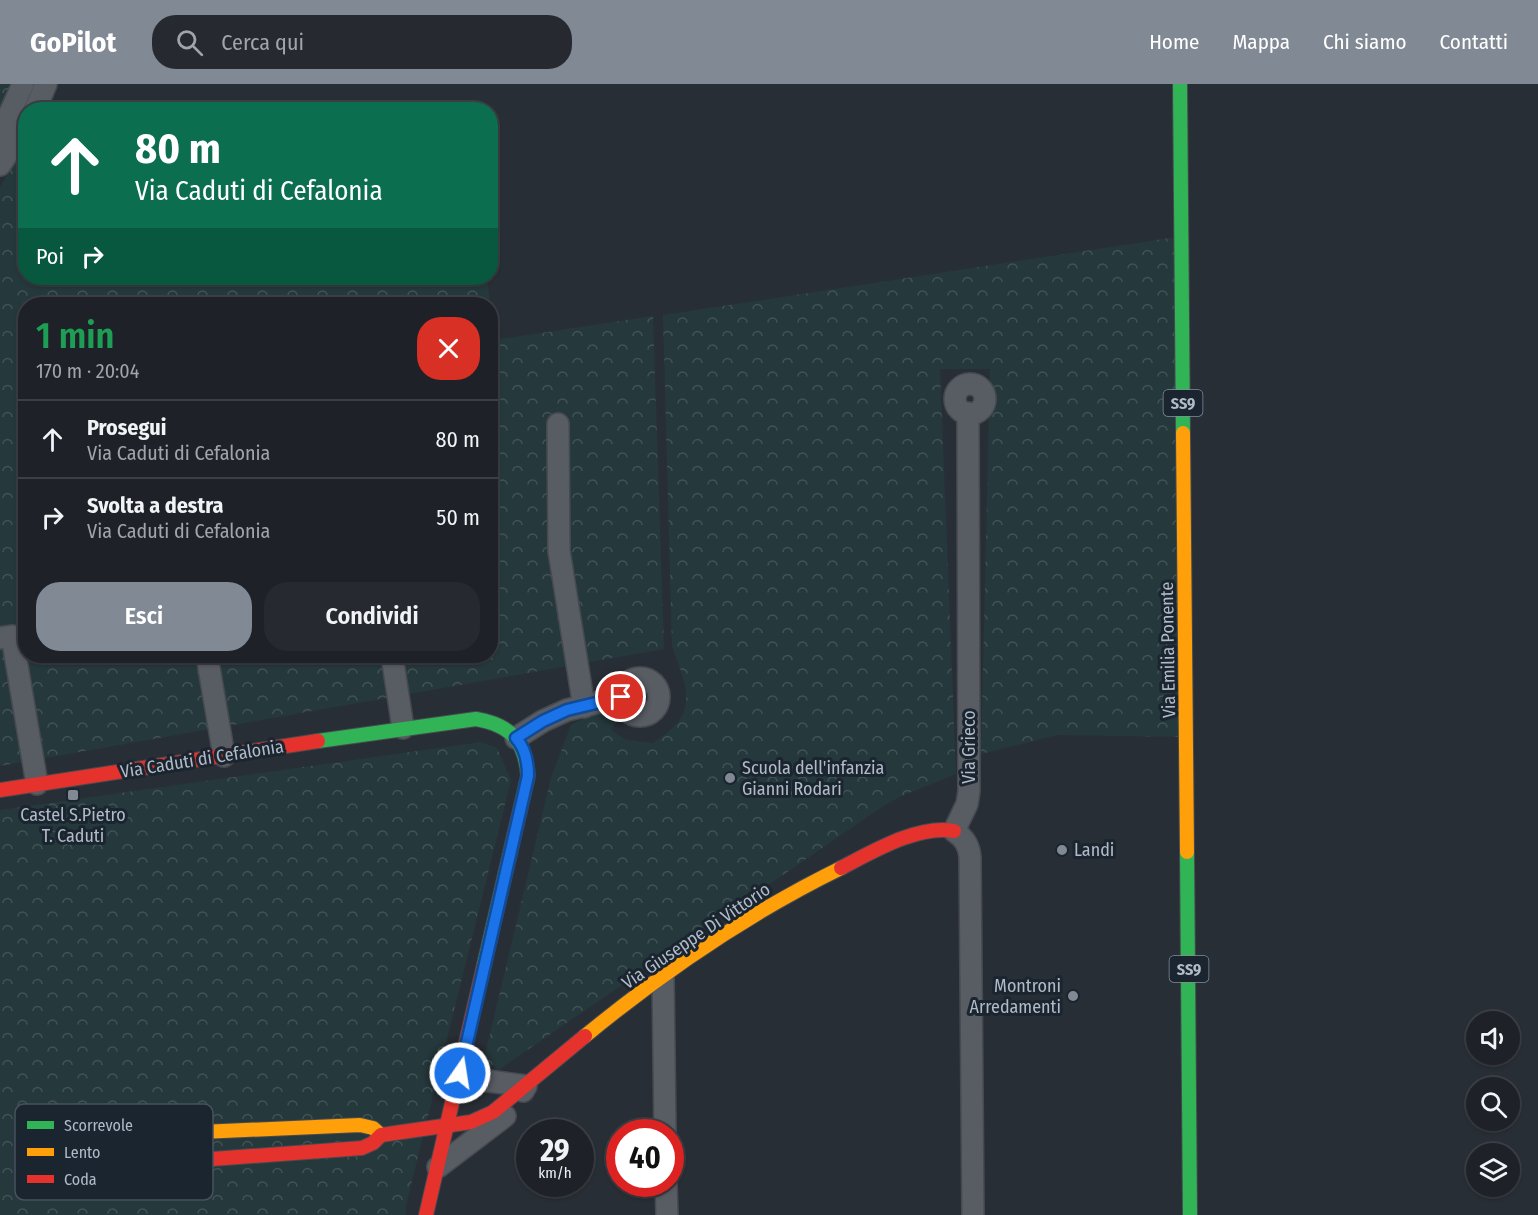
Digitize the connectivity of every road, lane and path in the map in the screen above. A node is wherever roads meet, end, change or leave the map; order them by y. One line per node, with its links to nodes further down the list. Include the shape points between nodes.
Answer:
1 (23, 84): 5 (street)
2 (46, 84): 4 (street)
3 (1180, 84): 34 (street, Via Emilia Ponente / SS9)
4 (38, 102)
5 (0, 135)
6 (18, 138): 7 (street)
7 (0, 165)
8 (968, 413): 20 (street, Via Grieco, via 969,791)
9 (558, 423): 14 (street, via 559,552)
10 (0, 638): 18 (street, via 12,636)
11 (208, 663): 17 (street)
12 (393, 663): 15 (street)
13 (621, 697): 14 (street)
14 (584, 707): 16 (street, via 567,710)
15 (404, 728): 16 (street, Via Caduti di Cefalonia, via 476,719 493,721); 17 (street, Via Caduti di Cefalonia)
16 (516, 738): 22 (street, via 528,760 528,776)
17 (224, 756): 18 (street, Via Caduti di Cefalonia)
18 (37, 784): 19 (street, Via Caduti di Cefalonia)
19 (0, 790)
20 (954, 831): 21 (street, Via Giuseppe Di Vittorio, via 931,828 864,857 757,914); 33 (street, via 967,843 970,857)
21 (663, 976): 23 (street, Via Giuseppe Di Vittorio); 24 (street)
22 (460, 1073): 23 (street); 25 (street)
23 (526, 1086): 25 (street, Via Giuseppe Di Vittorio, via 493,1112 471,1122); 29 (street, via 511,1112)
24 (665, 1119)
25 (447, 1126): 27 (street, Via Giuseppe Di Vittorio); 29 (street)
26 (213, 1131): 27 (street, via 360,1125)
27 (381, 1135): 28 (street, via 362,1148)
28 (213, 1160)
29 (438, 1167): 31 (street)
30 (666, 1197): 32 (street)
31 (426, 1215)
32 (667, 1215)
33 (973, 1215)
34 (1190, 1215)

